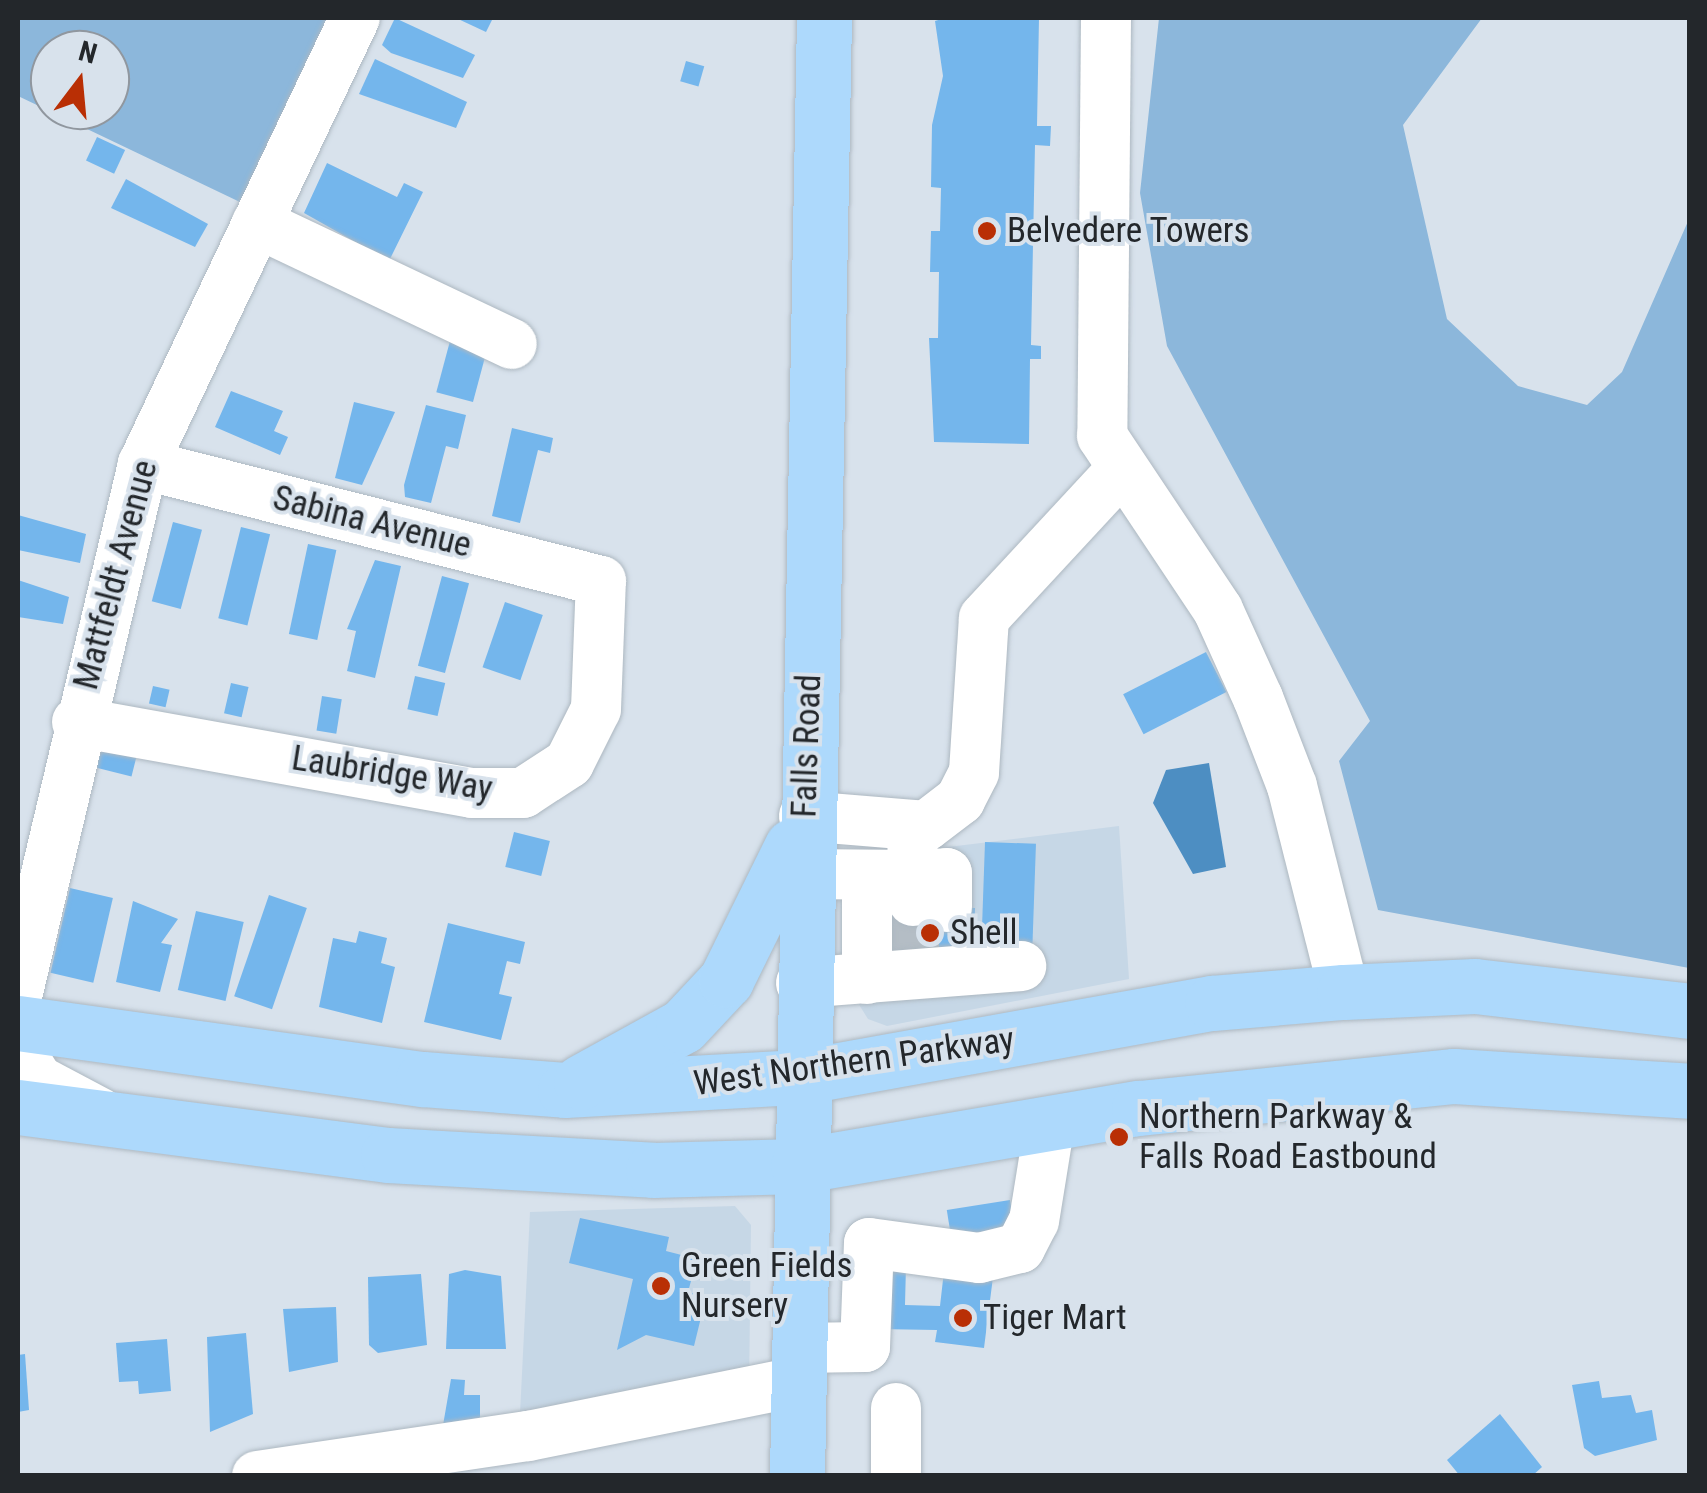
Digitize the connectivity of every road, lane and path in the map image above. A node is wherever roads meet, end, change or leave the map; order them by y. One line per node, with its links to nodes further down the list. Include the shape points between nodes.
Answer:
1 (355, 18): 4 (street, Mattfeldt Avenue)
2 (824, 18): 10 (main road, Falls Road)
3 (1106, 18): 7 (street, via 1102,436)
4 (257, 223): 5 (street); 6 (street, Mattfeldt Avenue)
5 (512, 344)
6 (143, 464): 8 (street, Sabina Avenue); 9 (street, Mattfeldt Avenue)
7 (1122, 469): 11 (street, via 984,618 974,772 960,800); 18 (street, via 1218,610 1258,698 1292,786)
8 (601, 581): 9 (street, Laubridge Way, via 600,682 589,732 550,781 523,792 472,793)
9 (78, 722): 17 (street, Mattfeldt Avenue)
10 (804, 816): 11 (street); 12 (main road, Falls Road); 23 (main road, via 726,980 683,1026)
11 (912, 825): 13 (street)
12 (803, 874): 13 (street); 16 (main road, Falls Road)
13 (910, 891): 15 (street)
14 (1021, 966): 15 (street)
15 (917, 969): 16 (street)
16 (802, 984): 22 (main road, Falls Road)
17 (18, 992)
18 (1344, 992): 19 (main road, West Northern Parkway, via 1475,986); 22 (main road, West Northern Parkway, via 1212,1003)
19 (1690, 1011)
20 (18, 1023): 23 (main road, West Northern Parkway, via 423,1080)
21 (18, 1048): 27 (street, via 38,1080)
22 (800, 1078): 23 (main road, West Northern Parkway); 28 (main road, Falls Road)
23 (565, 1090)
24 (1690, 1091): 26 (main road, via 1454,1076)
25 (18, 1107): 27 (main road)
26 (1050, 1122): 28 (main road); 29 (street, via 1034,1222 1020,1248 979,1258)
27 (124, 1123): 28 (main road, via 521,1167)
28 (798, 1166): 30 (main road, Falls Road)
29 (868, 1243): 30 (street); 31 (street, via 865,1348)
30 (798, 1246): 31 (main road, Falls Road)
31 (797, 1365): 33 (street, via 528,1436); 34 (main road, Falls Road)
32 (896, 1408): 35 (street)
33 (258, 1476)
34 (797, 1476)
35 (896, 1476)

